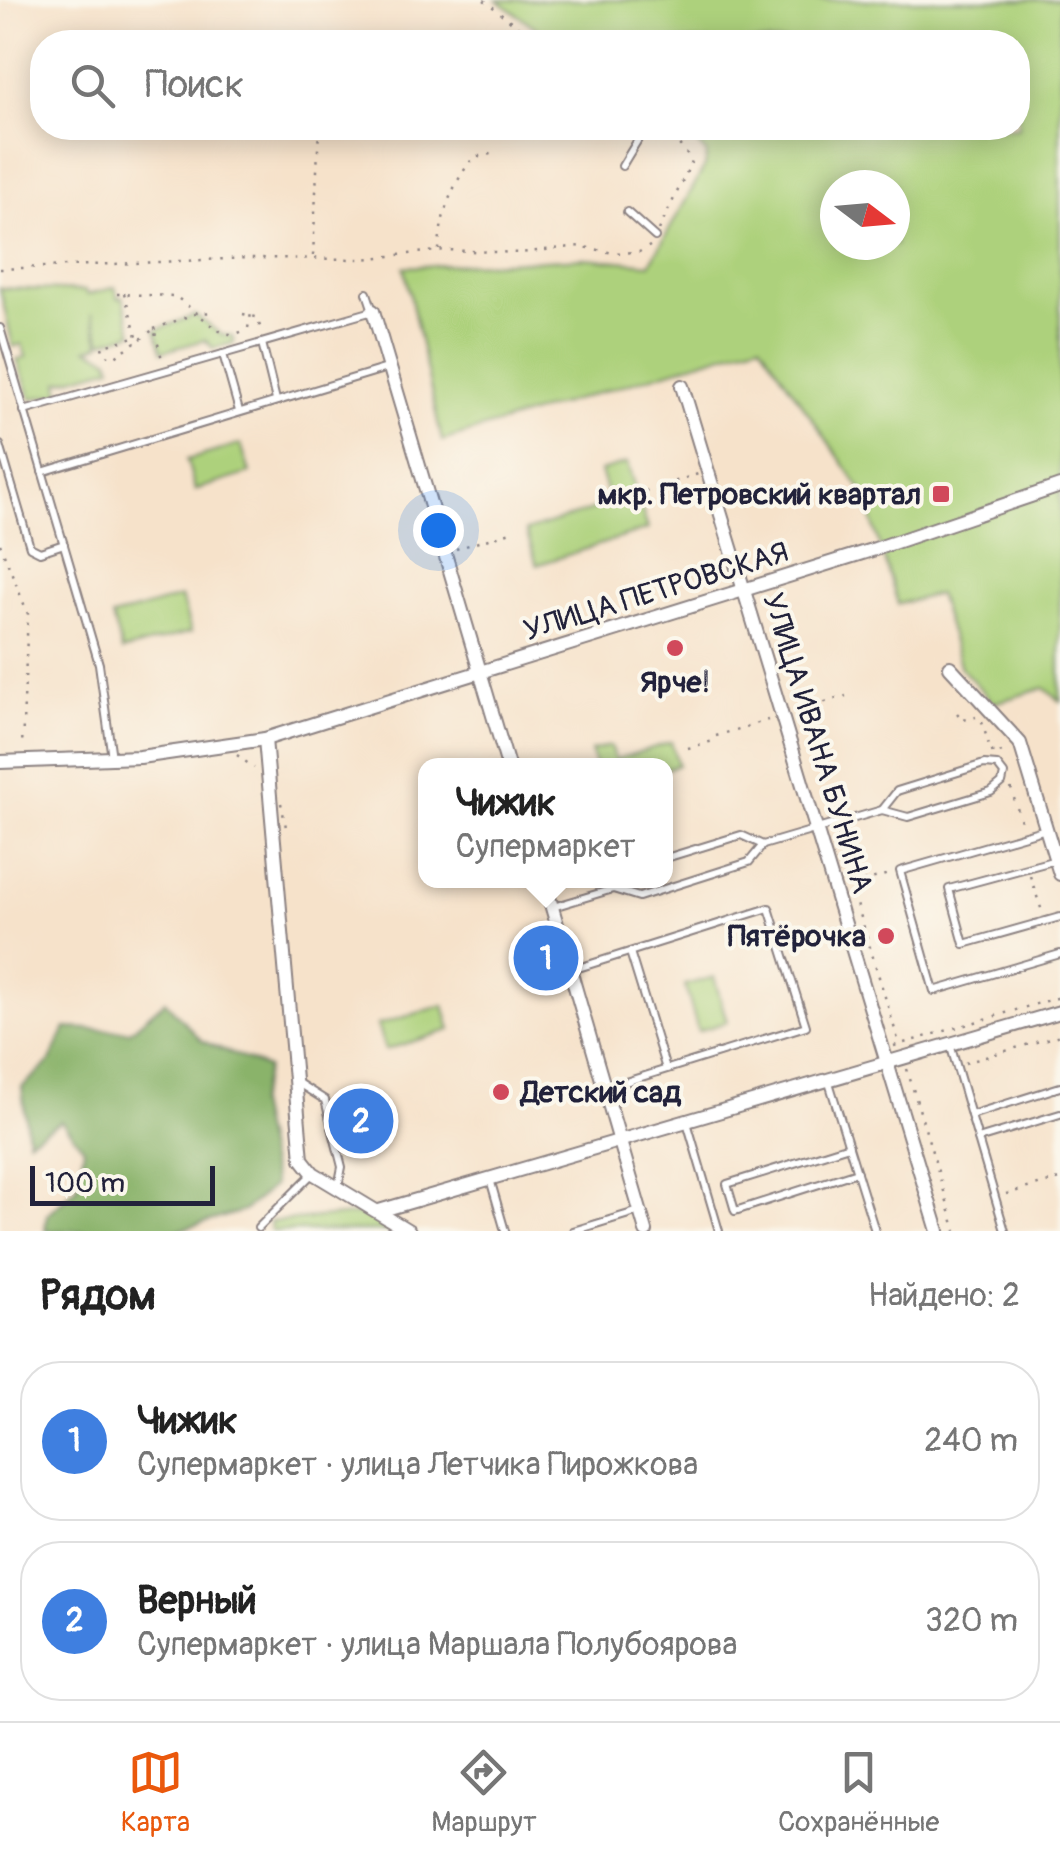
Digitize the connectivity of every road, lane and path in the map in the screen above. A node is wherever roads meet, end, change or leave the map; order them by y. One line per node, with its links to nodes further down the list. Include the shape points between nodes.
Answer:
1 (484, 0): 2 (path)
2 (519, 30)
3 (318, 140): 11 (path)
4 (637, 140): 7 (lane)
5 (675, 140): 9 (path, via 692,161)
6 (491, 154): 10 (path, via 474,157 458,180 442,218)
7 (622, 166)
8 (626, 212): 9 (lane)
9 (655, 237): 10 (path, via 639,252 580,246)
10 (439, 251): 11 (path)
11 (313, 258): 12 (path)
12 (0, 270)
13 (124, 292): 15 (path); 18 (path, via 175,296); 26 (path)
14 (367, 293): 16 (lane)
15 (117, 294)
16 (372, 311): 28 (lane); 33 (street)
17 (216, 312): 18 (path)
18 (197, 313): 23 (path); 24 (path, via 223,334)
19 (243, 314): 20 (path)
20 (251, 314): 24 (path, via 248,328); 28 (path)
21 (0, 328): 37 (lane)
22 (234, 328): 24 (path)
23 (154, 330): 26 (path); 34 (path)
24 (236, 334)
25 (129, 338): 26 (path); 27 (path); 30 (path)
26 (138, 338): 30 (path)
27 (114, 343): 29 (path); 30 (path)
28 (263, 343): 32 (lane); 36 (lane)
29 (102, 347): 30 (path, via 114,358); 31 (path)
30 (130, 347)
31 (91, 349)
32 (223, 354): 34 (lane); 38 (lane)
33 (389, 367): 36 (lane); 47 (street)
34 (166, 370): 37 (lane)
35 (682, 386): 40 (street, УЛИЦА ИВАНА БУНИНА)
36 (276, 400): 38 (lane)
37 (24, 411): 41 (lane)
38 (239, 411): 41 (lane)
39 (0, 445): 46 (lane, via 30,547 37,552)
40 (709, 470): 43 (path); 48 (street, УЛИЦА ИВАНА БУНИНА)
41 (42, 472): 46 (lane)
42 (1060, 486): 48 (street, УЛИЦА ПЕТРОВСКАЯ)
43 (645, 490)
44 (511, 532): 47 (path)
45 (0, 544): 61 (path, via 28,614)
46 (64, 544): 59 (lane, via 99,664)
47 (446, 552): 50 (street)
48 (746, 589): 50 (street, УЛИЦА ПЕТРОВСКАЯ); 53 (street, УЛИЦА ИВАНА БУНИНА)
49 (950, 668): 70 (street, via 1020,743)
50 (479, 672): 54 (street, УЛИЦА ПЕТРОВСКАЯ); 58 (street)
51 (846, 696): 53 (path)
52 (957, 713): 56 (path, via 963,720 980,719)
53 (783, 714): 55 (path); 69 (street, УЛИЦА ИВАНА БУНИНА)
54 (266, 739): 59 (street, УЛИЦА ПЕТРОВСКАЯ); 66 (street)
55 (688, 748)
56 (991, 752): 62 (path); 63 (path, via 1000,750)
57 (233, 753): 64 (path)
58 (506, 758)
59 (112, 759): 61 (street, УЛИЦА ПЕТРОВСКАЯ)
60 (0, 762): 61 (street, УЛИЦА ПЕТРОВСКАЯ)
61 (20, 762)
62 (994, 764): 67 (lane, via 897,791); 67 (lane, via 1004,779 991,792 908,818)
63 (1005, 767)
64 (258, 773)
65 (1010, 784): 72 (path)
66 (272, 802): 71 (path, via 284,803); 100 (street)
67 (882, 810): 68 (lane)
68 (832, 824): 69 (lane); 80 (path)
69 (817, 828): 74 (lane); 96 (street, УЛИЦА ИВАНА БУНИНА)
70 (1047, 828): 72 (lane); 73 (street)
71 (287, 830)
72 (1024, 835): 78 (lane)
73 (1056, 844): 76 (street)
74 (764, 845): 75 (lane, via 740,835); 81 (lane, via 749,862)
75 (673, 856)
76 (1056, 860): 77 (lane); 79 (street)
77 (1028, 868): 87 (path); 87 (lane, via 949,889 964,944)
78 (900, 871): 80 (path); 89 (lane, via 934,990)
79 (1060, 874)
80 (851, 884): 95 (path)
81 (673, 886)
82 (546, 888): 85 (street)
83 (667, 888): 84 (lane, via 639,897)
84 (612, 889): 85 (lane)
85 (552, 908): 90 (street)
86 (1060, 918): 87 (lane)
87 (1046, 922)
88 (630, 952): 90 (lane); 98 (lane); 98 (lane, via 769,908 806,1026)
89 (1060, 954)
90 (571, 970): 101 (street)
91 (1060, 997): 95 (path)
92 (1060, 1012): 94 (street)
93 (1060, 1035): 97 (path)
94 (950, 1043): 95 (street); 97 (lane)
95 (901, 1050): 96 (street); 96 (path); 126 (path)
96 (884, 1055): 99 (street); 125 (street, УЛИЦА ИВАНА БУНИНА)
97 (956, 1065): 104 (lane)
98 (666, 1069): 101 (lane)
99 (828, 1078): 105 (street); 108 (lane)
100 (297, 1082): 110 (street, via 302,1158); 113 (lane, via 326,1100 342,1167)
101 (604, 1088): 107 (street)
102 (1060, 1088): 104 (lane)
103 (1060, 1114): 106 (lane)
104 (971, 1115): 106 (lane)
105 (687, 1121): 107 (street); 123 (lane)
106 (978, 1138): 114 (lane)
107 (618, 1142): 112 (street); 115 (street)
108 (849, 1146): 109 (lane); 109 (lane, via 727,1184 735,1211)
109 (857, 1172): 124 (lane)
110 (313, 1173): 113 (street); 117 (lane)
111 (1060, 1179): 114 (path)
112 (490, 1180): 116 (street); 120 (lane)
113 (338, 1187): 116 (street)
114 (995, 1197): 127 (lane)
115 (640, 1211): 118 (lane); 122 (street)
116 (380, 1212): 119 (street)
117 (258, 1228)
118 (583, 1230): 121 (lane)
119 (410, 1231)
120 (504, 1231)
121 (573, 1231)
122 (646, 1231)
123 (719, 1231)
124 (875, 1231)
125 (938, 1231)
126 (956, 1231)
127 (1005, 1231)

